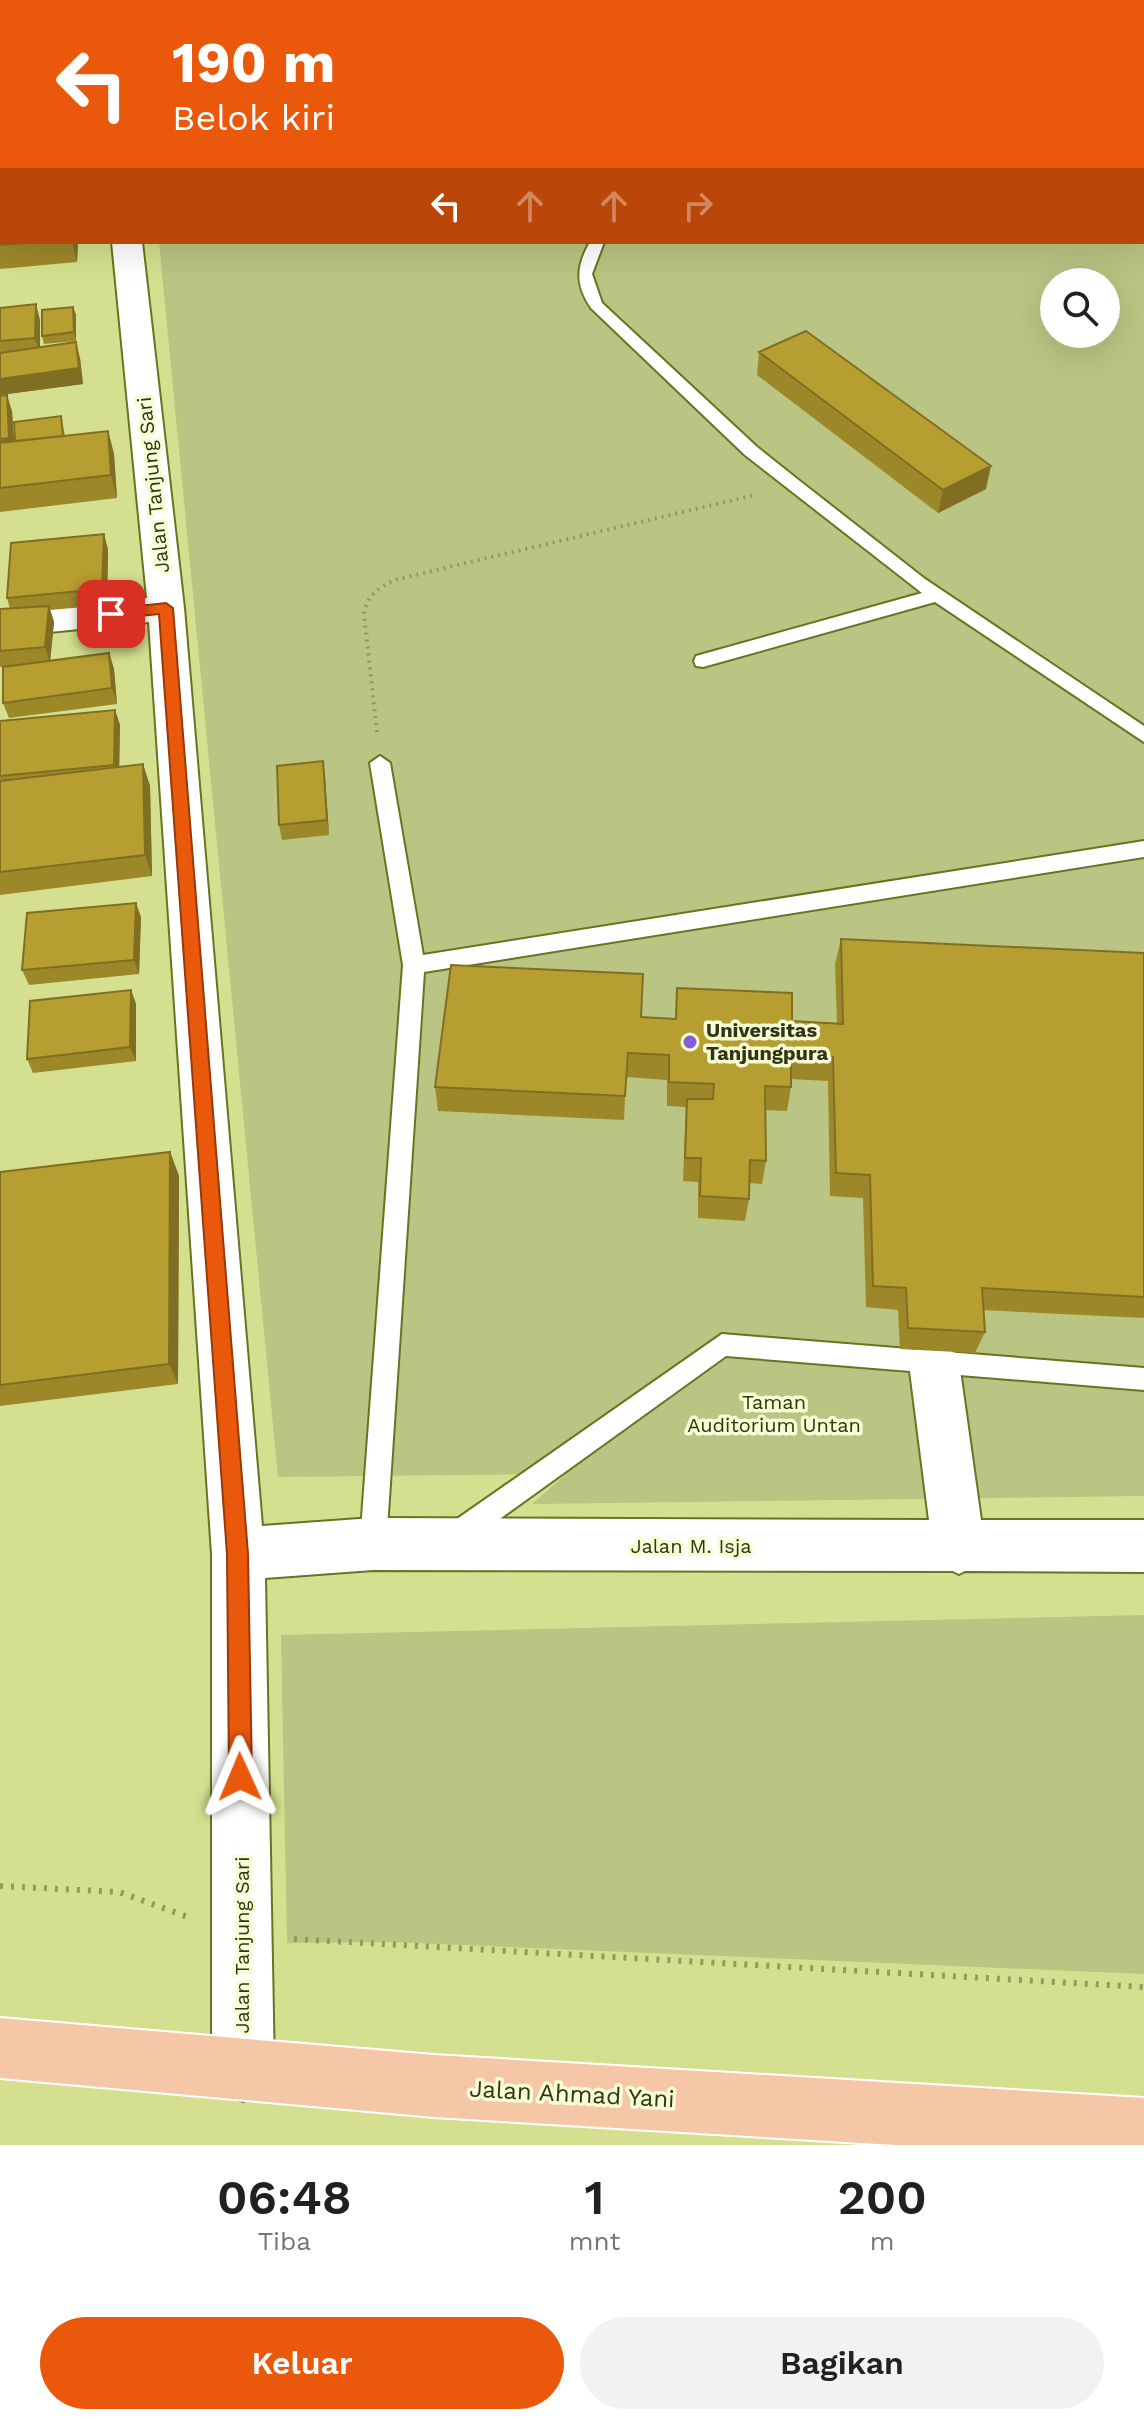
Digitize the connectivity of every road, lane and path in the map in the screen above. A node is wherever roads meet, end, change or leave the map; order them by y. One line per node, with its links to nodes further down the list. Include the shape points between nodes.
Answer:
1 (127, 244): 5 (street, Jalan Tanjung Sari)
2 (596, 244): 3 (lane, via 584,269 585,286 596,305)
3 (795, 486): 4 (lane); 9 (path, via 379,587 364,614)
4 (938, 595): 7 (lane); 8 (lane)
5 (166, 608): 6 (street); 18 (street, Jalan Tanjung Sari)
6 (0, 625)
7 (703, 661)
8 (1144, 735)
9 (380, 763): 11 (lane)
10 (1144, 849): 11 (lane)
11 (414, 965): 14 (lane)
12 (934, 1363): 13 (lane); 15 (lane, via 722,1345); 17 (street)
13 (1144, 1379)
14 (373, 1544): 15 (street, Jalan M. Isja); 18 (street, Jalan M. Isja)
15 (442, 1545): 17 (street, Jalan M. Isja)
16 (1144, 1546): 17 (street, Jalan M. Isja)
17 (959, 1548)
18 (238, 1554): 20 (street, Jalan Tanjung Sari)
19 (0, 1886): 20 (path, via 119,1892)
20 (242, 1936): 21 (path); 23 (street, Jalan Tanjung Sari)
21 (1144, 1987)
22 (0, 2048): 23 (highway, Jalan Ahmad Yani)
23 (243, 2070): 24 (highway, Jalan Ahmad Yani)
24 (1144, 2129)

